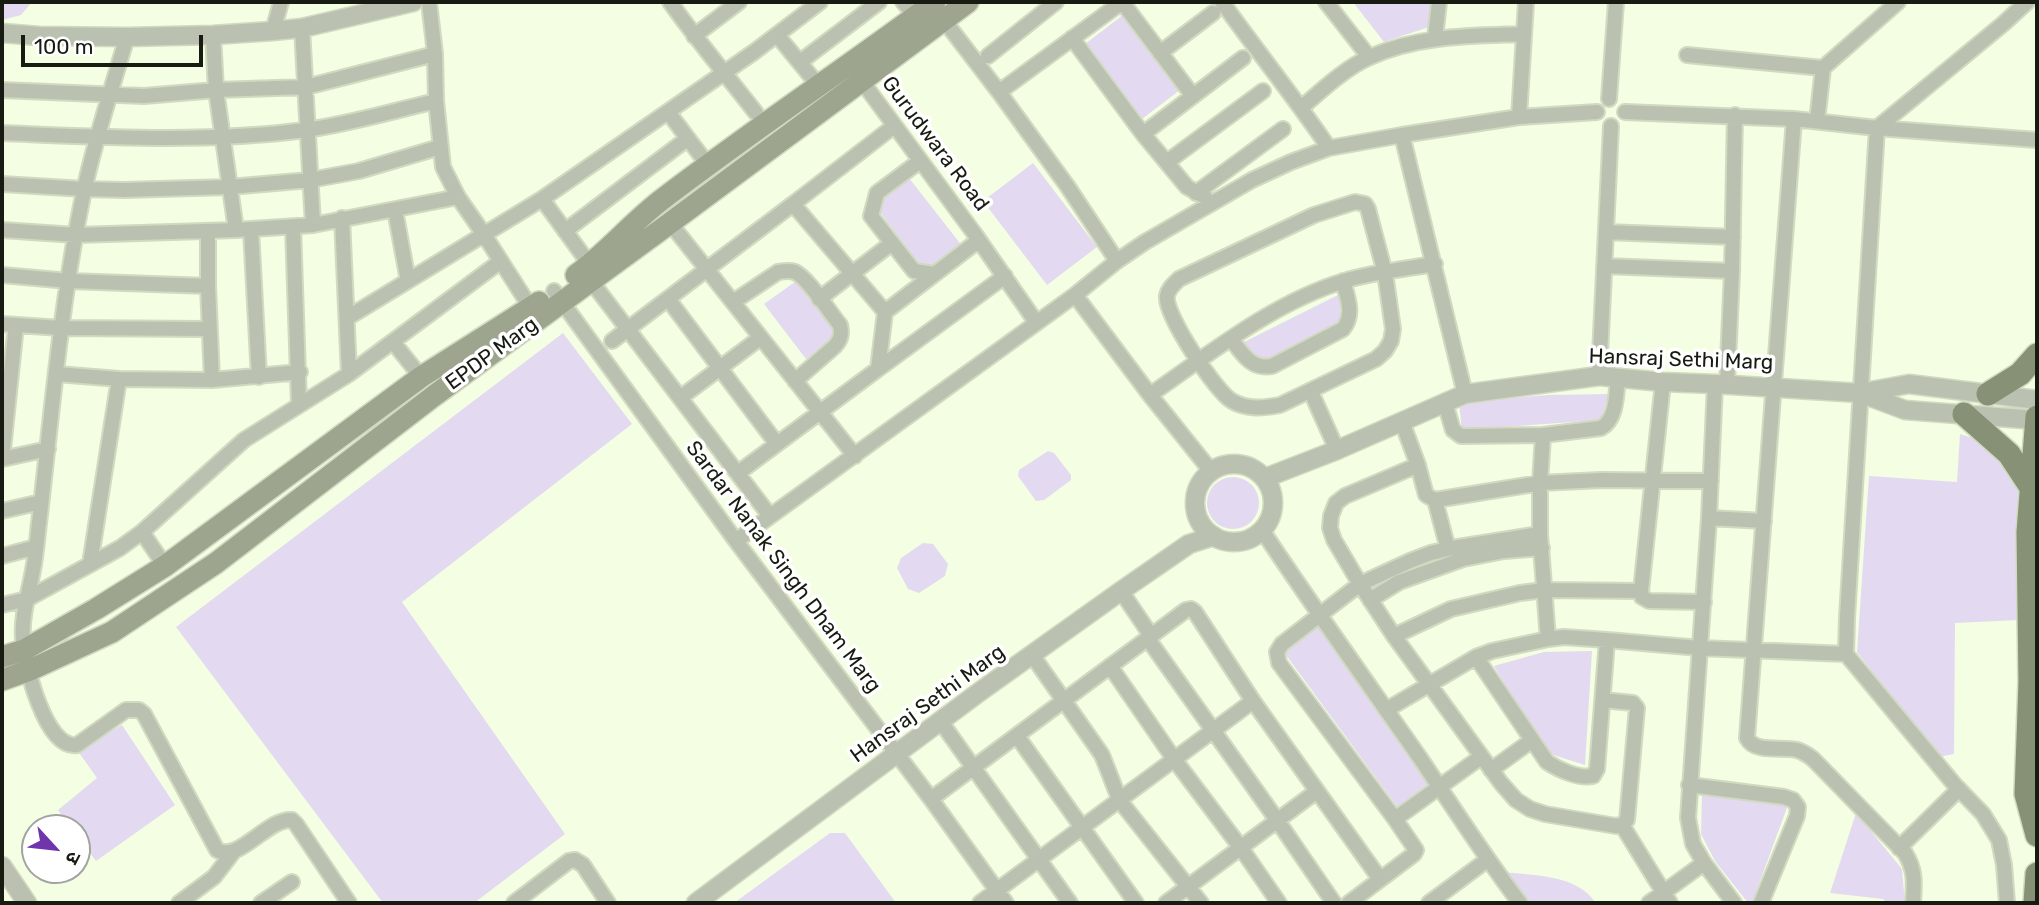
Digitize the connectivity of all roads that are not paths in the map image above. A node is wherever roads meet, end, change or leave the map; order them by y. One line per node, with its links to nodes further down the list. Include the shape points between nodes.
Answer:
1 (281, 2): 20 (street)
2 (413, 2): 19 (street)
3 (429, 2): 30 (street)
4 (670, 2): 25 (street)
5 (740, 2): 25 (street)
6 (820, 2): 24 (street)
7 (879, 2): 35 (street)
8 (968, 2): 18 (main road, EPDP Marg)
9 (1056, 2): 32 (street)
10 (1122, 2): 27 (street); 29 (street)
11 (1326, 2): 33 (street)
12 (1439, 2): 28 (street)
13 (1526, 2): 22 (street)
14 (1616, 2): 47 (street)
15 (1898, 2): 36 (street)
16 (2027, 2): 60 (street)
17 (1217, 7): 29 (street); 49 (street)
18 (926, 9): 38 (main road, EPDP Marg); 39 (main road, EPDP Marg); 44 (street)
19 (302, 29): 20 (street); 40 (street)
20 (273, 31): 23 (street)
21 (2, 33): 26 (street)
22 (1524, 34): 28 (street); 55 (street)
23 (213, 35): 26 (street); 42 (street)
24 (777, 35): 35 (street); 37 (street)
25 (694, 36): 37 (street)
26 (127, 37): 45 (street)
27 (1072, 38): 44 (street); 64 (street)
28 (1435, 38): 33 (street)
29 (1160, 53): 46 (street)
30 (435, 54): 40 (street); 48 (street)
31 (1688, 55): 36 (street)
32 (988, 56)
33 (1369, 57): 49 (street)
34 (1243, 58): 46 (street)
35 (800, 62): 39 (street)
36 (1823, 68): 57 (street)
37 (725, 72): 50 (street); 53 (street)
38 (861, 80): 58 (street, Gurudwara Road); 86 (main road, EPDP Marg)
39 (818, 85): 74 (main road, EPDP Marg)
40 (306, 87): 42 (street); 62 (street)
41 (2, 90): 45 (street)
42 (216, 90): 45 (street); 67 (street)
43 (1263, 91): 73 (street)
44 (999, 92): 100 (street)
45 (110, 96): 66 (street)
46 (1193, 96): 64 (street)
47 (1609, 99): 51 (street); 52 (street, via 1618,101)
48 (436, 101): 62 (street); 70 (street)
49 (1301, 108): 71 (street)
50 (668, 112): 68 (street); 81 (street)
51 (1597, 112): 55 (street); 59 (street, via 1601,122)
52 (1625, 112): 54 (street); 59 (street, via 1622,121)
53 (756, 113)
54 (1735, 115): 56 (street); 97 (street)
55 (1519, 117): 65 (street)
56 (1794, 119): 57 (street); 148 (street)
57 (1817, 121): 60 (street)
58 (894, 126): 72 (street, Gurudwara Road); 83 (street)
59 (1611, 126): 93 (street)
60 (1877, 128): 69 (street); 150 (street)
61 (1283, 129): 79 (street)
62 (308, 130): 67 (street); 75 (street)
63 (2, 134): 66 (street)
64 (1143, 134): 73 (street)
65 (1402, 135): 71 (street); 101 (street)
66 (98, 137): 67 (street); 78 (street)
67 (222, 138): 77 (street)
68 (687, 139): 74 (street); 92 (street)
69 (2037, 140)
70 (440, 147): 75 (street); 80 (street, via 443,167)
71 (1329, 148): 82 (street, via 1252,180)
72 (920, 160): 96 (street, Gurudwara Road); 98 (street, via 877,193 871,216)
73 (1167, 162): 79 (street)
74 (708, 165): 105 (main road, EPDP Marg, via 655,205)
75 (310, 180): 77 (street); 87 (street)
76 (2, 184): 78 (street)
77 (229, 187): 78 (street); 90 (street)
78 (84, 190): 95 (street)
79 (1196, 193): 82 (street)
80 (458, 197): 84 (street); 94 (street)
81 (542, 199): 92 (street); 94 (street)
82 (1217, 202): 100 (street)
83 (793, 204): 103 (street); 106 (street)
84 (395, 210): 85 (street); 112 (street)
85 (342, 218): 87 (street); 122 (street)
86 (670, 223): 103 (street); 105 (main road, EPDP Marg)
87 (313, 225): 88 (street)
88 (293, 226): 90 (street); 136 (street)
89 (2, 230): 95 (street)
90 (244, 230): 91 (street); 140 (street)
91 (208, 231): 95 (street); 114 (street)
92 (565, 231): 105 (street)
93 (1606, 232): 97 (street); 102 (street)
94 (484, 233): 99 (street); 112 (street)
95 (76, 235): 111 (street)
96 (977, 237): 108 (street); 110 (street, Gurudwara Road)
97 (1733, 237): 104 (street)
98 (892, 243): 106 (street); 108 (street, via 914,271)
99 (501, 261): 121 (street); 131 (street)
100 (1117, 261): 115 (street)
101 (1435, 264): 107 (street); 151 (street)
102 (1604, 266): 104 (street); 139 (street)
103 (707, 270): 117 (street); 119 (street)
104 (1732, 271): 147 (street)
105 (591, 273): 116 (main road, EPDP Marg); 127 (street)
106 (852, 273): 118 (street); 120 (street)
107 (1385, 273): 113 (street); 133 (street, via 1368,209 1355,202 1314,215 1195,271 1179,279 1166,298 1176,325); 149 (street, via 1393,328 1385,351)
108 (934, 274): 120 (street)
109 (2, 275): 111 (street)
110 (1005, 276): 123 (street, Gurudwara Road); 135 (street)
111 (69, 281): 114 (street); 125 (street)
112 (408, 281): 122 (street)
113 (1343, 281): 129 (street, via 1281,309); 129 (street, via 1350,307 1343,329 1272,366 1256,366)
114 (208, 286): 126 (street)
115 (1074, 295): 123 (street); 153 (street)
116 (558, 297): 121 (main road, EPDP Marg); 186 (street, Sardar Nanak Singh Dham Marg)
117 (668, 299): 127 (street); 134 (street)
118 (819, 299): 119 (street, via 803,279 786,270); 145 (street, via 840,325 840,340)
119 (733, 302): 128 (street)
120 (885, 312): 135 (street)
121 (535, 314): 141 (main road, EPDP Marg); 213 (main road, EPDP Marg, via 164,599 112,632)
122 (348, 318): 138 (street)
123 (1036, 322): 166 (street)
124 (9, 324): 125 (street); 167 (street)
125 (61, 328): 126 (street); 137 (street)
126 (209, 329): 144 (street)
127 (629, 329): 130 (street); 154 (street)
128 (760, 338): 134 (street); 145 (street)
129 (1231, 339): 133 (street)
130 (612, 341)
131 (393, 342): 138 (street); 141 (street)
132 (2037, 355): 152 (main road, via 2020,374)
133 (1199, 361): 149 (street, via 1218,388 1248,407 1280,405); 153 (street)
134 (720, 368): 154 (street); 163 (street)
135 (878, 369): 158 (street)
136 (300, 372): 140 (street); 157 (street)
137 (57, 374): 143 (street); 164 (street)
138 (349, 374): 157 (street)
139 (1599, 376): 142 (street, Hansraj Sethi Marg); 151 (street, Hansraj Sethi Marg)
140 (259, 377): 144 (street)
141 (421, 377): 193 (main road, EPDP Marg)
142 (1618, 378): 146 (street, Hansraj Sethi Marg); 162 (street, via 1609,424)
143 (119, 379): 144 (street); 192 (street)
144 (212, 380)
145 (795, 381): 158 (street)
146 (1662, 382): 147 (street, Hansraj Sethi Marg); 172 (street)
147 (1721, 384): 148 (street, Hansraj Sethi Marg); 173 (street)
148 (1774, 387): 150 (street, Hansraj Sethi Marg); 182 (street)
149 (1311, 392): 165 (street)
150 (1860, 393): 152 (street, Hansraj Sethi Marg, via 1909,384); 159 (street, Hansraj Sethi Marg, via 1905,410); 209 (street)
151 (1465, 394): 156 (street, Hansraj Sethi Marg)
152 (1988, 394): 155 (street, Hansraj Sethi Marg)
153 (1150, 395): 169 (street)
154 (680, 398): 170 (street)
155 (2037, 400)
156 (1445, 403): 161 (street, Hansraj Sethi Marg); 162 (street, via 1453,430 1461,436)
157 (299, 405): 184 (street, via 227,453)
158 (820, 412): 163 (street); 166 (street)
159 (1964, 414): 160 (street, Hansraj Sethi Marg); 178 (main road, via 2009,454)
160 (2037, 418): 178 (main road)
161 (1402, 422): 165 (street, Hansraj Sethi Marg); 168 (street)
162 (1543, 435): 174 (street)
163 (777, 444): 170 (street)
164 (48, 449): 167 (street); 176 (street)
165 (1337, 450): 171 (street, Hansraj Sethi Marg)
166 (855, 456): 179 (street)
167 (2, 459)
168 (1418, 465): 175 (street, via 1426,495); 194 (street, via 1336,503 1330,528)
169 (1211, 471): 171 (street, via 1233,463); 181 (street, via 1196,493)
170 (738, 473): 179 (street)
171 (1265, 478): 183 (street, via 1271,488 1272,510)
172 (1652, 480): 173 (street); 174 (street); 197 (street)
173 (1711, 481): 180 (street)
174 (1540, 483): 175 (street); 187 (street)
175 (1435, 500): 190 (street)
176 (41, 502): 177 (street); 189 (street)
177 (2, 511)
178 (2032, 511): 240 (main road, via 2026,794)
179 (770, 516): 186 (street)
180 (1709, 518): 182 (street); 200 (street)
181 (1199, 519): 185 (street); 188 (street)
182 (1764, 521): 208 (street)
183 (1262, 530): 185 (street, via 1240,541); 202 (street)
184 (142, 533): 192 (street); 193 (street)
185 (1214, 536): 188 (street, Hansraj Sethi Marg)
186 (736, 541): 225 (street, Sardar Nanak Singh Dham Marg)
187 (1541, 541): 190 (street); 195 (street); 199 (street, via 1463,559 1399,582)
188 (1189, 544): 196 (street, Hansraj Sethi Marg)
189 (36, 547): 191 (street); 198 (street)
190 (1448, 549): 194 (street)
191 (2, 556)
192 (90, 564): 198 (street)
193 (165, 566): 213 (main road, EPDP Marg)
194 (1360, 584): 199 (street); 202 (street)
195 (1545, 590): 197 (street); 203 (street, via 1451,609); 205 (street)
196 (1121, 591): 204 (street, via 1148,631); 210 (street, Hansraj Sethi Marg)
197 (1641, 591): 200 (street, via 1649,601)
198 (27, 599): 201 (street); 213 (street, via 23,626)
199 (1370, 600): 203 (street)
200 (1704, 602): 207 (street)
201 (2, 605)
202 (1318, 615): 220 (street); 236 (street, via 1282,644 1277,652 1279,663)
203 (1394, 636): 216 (street)
204 (1148, 639): 214 (street); 219 (street, via 1191,609); 222 (street)
205 (1549, 639): 206 (street); 212 (street)
206 (1607, 640): 207 (street); 217 (street)
207 (1700, 648): 208 (street); 230 (street)
208 (1754, 651): 209 (street); 242 (street, via 1750,744 1795,750 1813,759)
209 (1846, 654): 232 (street)
210 (1032, 655): 218 (street); 221 (street, Hansraj Sethi Marg)
211 (2, 657): 213 (main road, EPDP Marg)
212 (1476, 657): 216 (street); 224 (street)
213 (27, 660): 215 (main road, EPDP Marg); 243 (street, via 41,712 69,746 126,710 138,709 144,714 213,845 222,853)
214 (1110, 666): 218 (street); 227 (street)
215 (2, 680)
216 (1429, 684): 220 (street); 226 (street)
217 (1603, 700): 224 (street, via 1594,776 1579,776 1553,766); 238 (street, via 1637,708 1629,814)
218 (1063, 701): 223 (street); 235 (street, via 1102,755)
219 (1254, 701): 222 (street); 233 (street)
220 (1386, 710): 231 (street)
221 (941, 722): 225 (street, Hansraj Sethi Marg); 228 (street)
222 (1213, 731): 227 (street); 237 (street)
223 (1017, 736): 228 (street); 239 (street)
224 (1531, 741): 229 (street)
225 (897, 754): 234 (street, Sardar Nanak Singh Dham Marg); 261 (street, Hansraj Sethi Marg)
226 (1481, 757): 229 (street); 231 (street)
227 (1174, 759): 235 (street); 241 (street)
228 (973, 768): 234 (street); 244 (street)
229 (1491, 770): 238 (street, via 1516,800 1530,809)
230 (1689, 785): 246 (street, via 1688,818 1693,844); 275 (street, via 1784,797 1798,807)
231 (1440, 787): 236 (street); 245 (street)
232 (1959, 789): 242 (street); 277 (street, via 1999,840)
233 (1317, 791): 237 (street); 249 (street)
234 (931, 799): 252 (street, Sardar Nanak Singh Dham Marg)
235 (1120, 801): 239 (street); 251 (street)
236 (1395, 819): 249 (street, via 1416,850)
237 (1277, 820): 241 (street); 269 (street)
238 (1622, 825): 254 (street)
239 (1081, 827): 244 (street); 265 (street)
240 (2037, 835)
241 (1241, 848): 251 (street); 268 (street)
242 (1899, 848): 276 (street, via 1912,865)
243 (234, 851): 255 (street, via 214,877); 259 (street, via 279,822 292,820)
244 (1038, 859): 252 (street); 264 (street)
245 (1488, 860): 253 (street); 272 (street)
246 (1704, 863): 254 (street); 274 (street)
247 (2, 866): 257 (street)
248 (2037, 874): 278 (main road)
249 (1380, 879): 270 (street)
250 (292, 882): 258 (street)
251 (1189, 888): 266 (street); 267 (street)
252 (996, 891): 262 (street); 263 (street, Sardar Nanak Singh Dham Marg)
253 (1449, 897): 271 (street)
254 (1666, 898): 273 (street)
255 (186, 901)
256 (602, 901): 260 (street, via 583,865 575,860)
257 (27, 903)
258 (261, 903)
259 (349, 903)
260 (514, 903)
261 (696, 903)
262 (980, 903)
263 (1006, 903)
264 (1070, 903)
265 (1136, 903)
266 (1166, 903)
267 (1201, 903)
268 (1279, 903)
269 (1334, 903)
270 (1349, 903)
271 (1429, 903)
272 (1520, 903)
273 (1649, 903)
274 (1734, 903)
275 (1761, 903)
276 (1913, 903)
277 (2007, 903)
278 (2035, 903)

